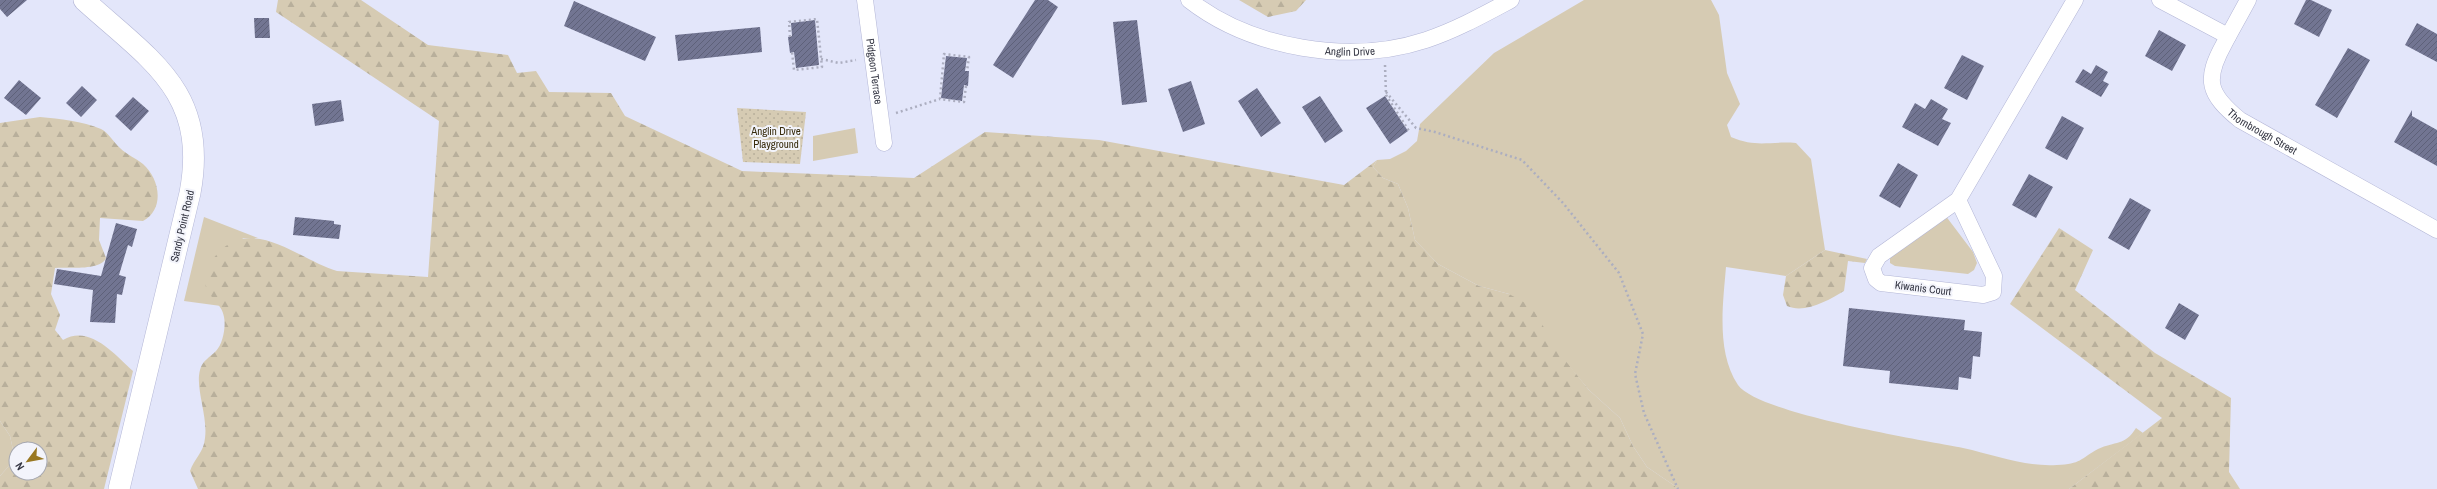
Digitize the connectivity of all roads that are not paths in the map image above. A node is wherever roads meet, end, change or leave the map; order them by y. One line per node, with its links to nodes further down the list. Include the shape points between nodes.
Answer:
1 (84, 0): 12 (street, Sandy Point Road, via 156,65 175,88 189,117 194,145 194,174 190,193)
2 (865, 0): 9 (street, Pidgeon Terrace)
3 (1189, 0): 4 (street, Anglin Drive, via 1232,27 1276,41 1346,51 1385,49 1425,41 1453,30)
4 (1511, 0)
5 (2075, 0): 10 (street, Kiwanis Court)
6 (2160, 0): 8 (street)
7 (2248, 0): 8 (street, Thornbrough Street)
8 (2228, 36): 11 (street, Thornbrough Street, via 2211,73 2212,89 2226,110)
9 (884, 143)
10 (1958, 200): 10 (street, Kiwanis Court, via 1880,256 1872,268 1876,279 1881,283 1983,295 1993,292 1994,276)
11 (2437, 230)
12 (119, 489)

